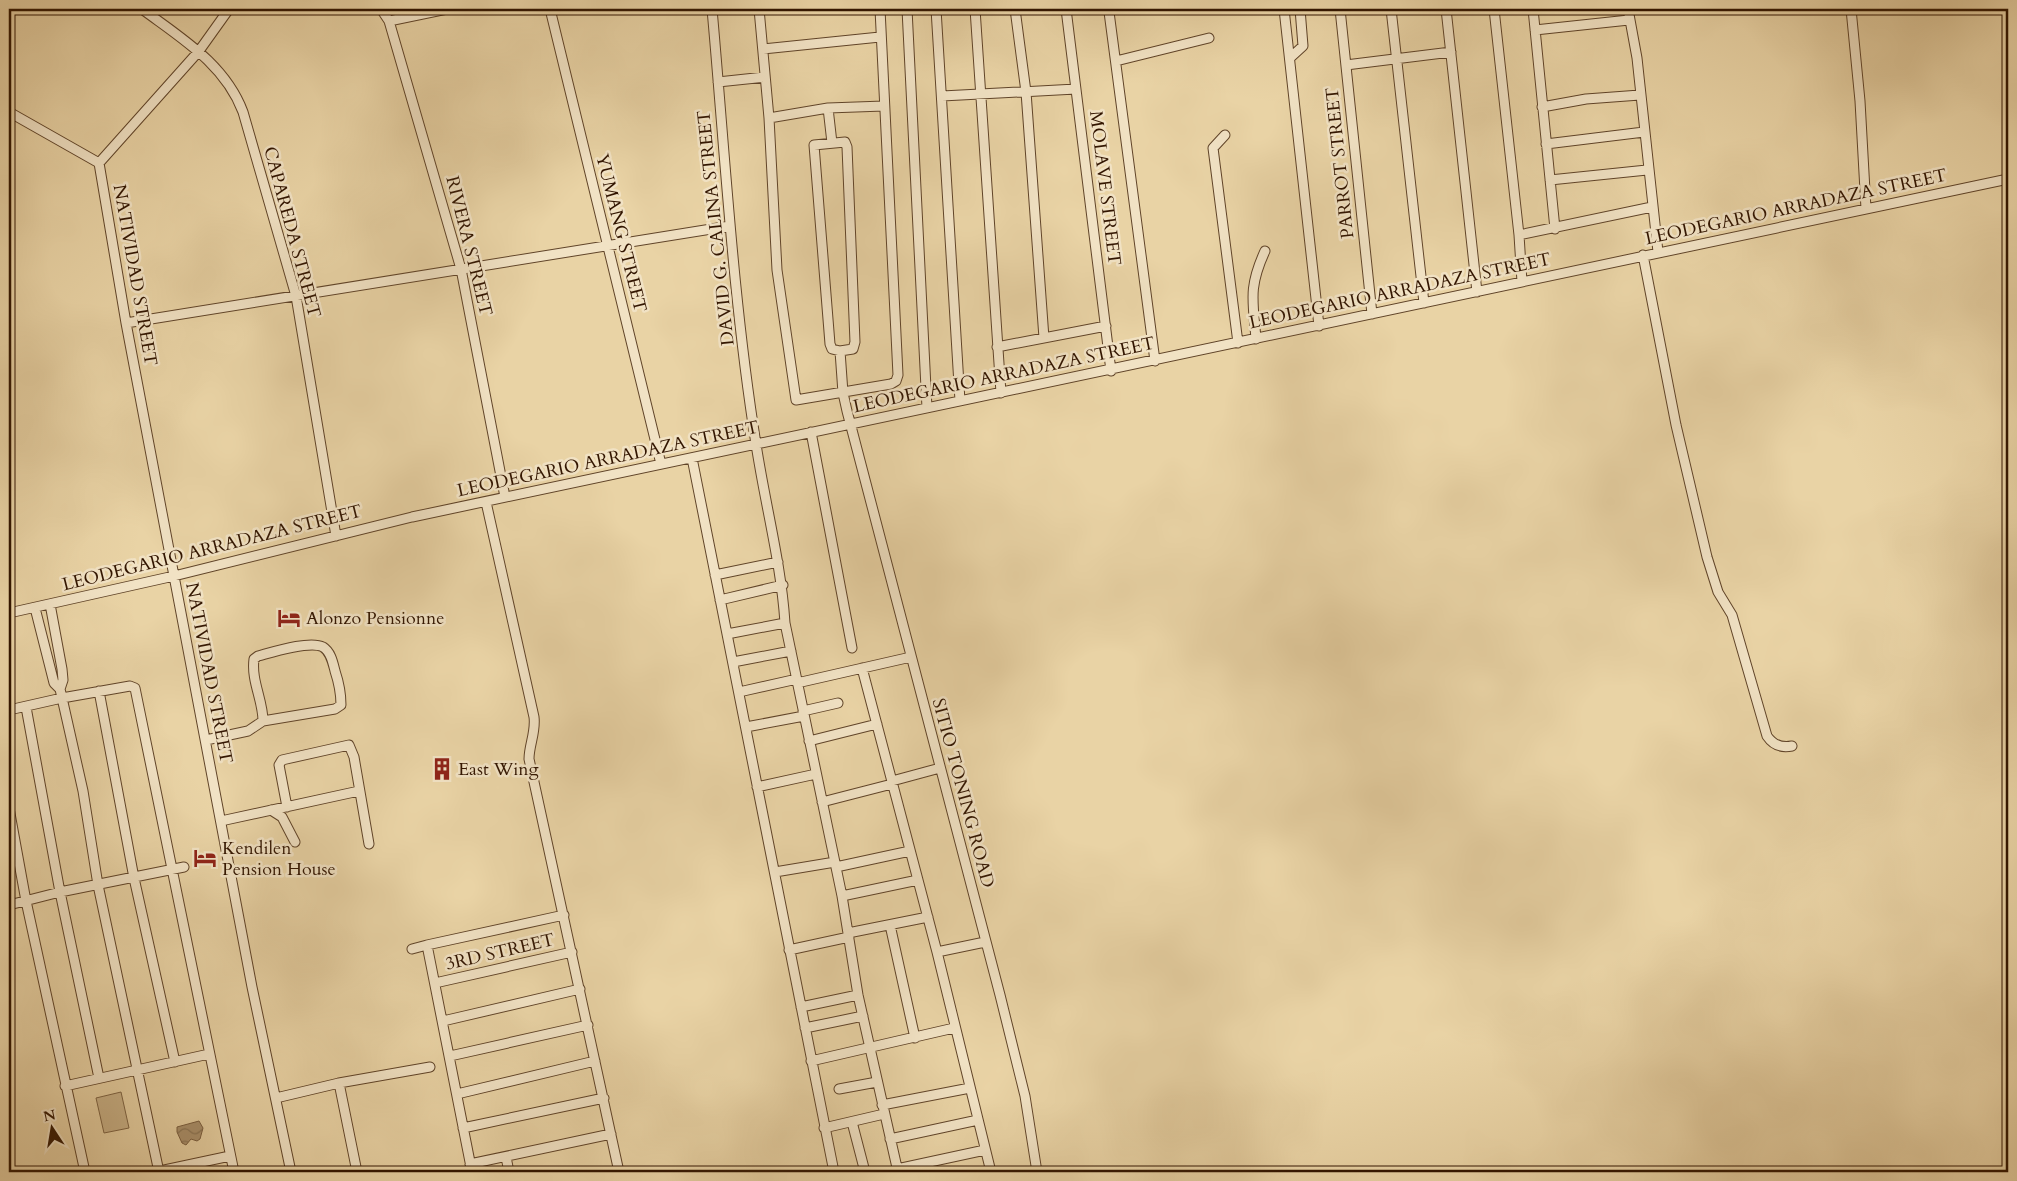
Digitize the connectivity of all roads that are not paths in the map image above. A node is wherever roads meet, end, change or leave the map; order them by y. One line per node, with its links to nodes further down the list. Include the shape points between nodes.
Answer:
1 (142, 9): 31 (street, CAPAREDA STREET)
2 (229, 9): 31 (street)
3 (381, 9): 25 (street, RIVERA STREET)
4 (447, 9): 25 (street)
5 (550, 9): 62 (street, YUMANG STREET)
6 (712, 9): 38 (street, DAVID G. CALINA STREET)
7 (760, 9): 30 (street)
8 (880, 9): 28 (street)
9 (907, 9): 85 (street)
10 (936, 9): 43 (street)
11 (976, 9): 41 (street)
12 (1015, 9): 40 (street)
13 (1066, 9): 39 (street, MOLAVE STREET)
14 (1300, 9): 26 (street)
15 (1340, 9): 36 (street, PARROT STREET)
16 (1391, 9): 34 (street)
17 (1446, 9): 32 (street)
18 (1494, 9): 61 (street)
19 (1533, 9): 27 (street)
20 (1628, 9): 24 (street)
21 (1851, 9): 58 (street)
22 (1109, 12): 35 (street)
23 (1285, 13): 26 (street); 33 (street)
24 (1629, 20): 27 (street); 42 (street)
25 (389, 21): 66 (street, RIVERA STREET)
26 (1302, 26): 33 (street, via 1303,46)
27 (1535, 30): 45 (street)
28 (880, 37): 30 (street); 44 (street)
29 (1208, 38): 35 (street)
30 (762, 49): 37 (street)
31 (198, 51): 53 (street); 69 (street, CAPAREDA STREET, via 218,69 237,96)
32 (1451, 52): 34 (street); 68 (street)
33 (1291, 57): 74 (street)
34 (1397, 59): 36 (street); 70 (street)
35 (1116, 61): 80 (street)
36 (1346, 65): 71 (street, PARROT STREET)
37 (765, 79): 38 (street); 48 (street)
38 (719, 85): 59 (street, DAVID G. CALINA STREET)
39 (1076, 89): 40 (street); 73 (street, MOLAVE STREET)
40 (1026, 92): 41 (street); 75 (street)
41 (981, 95): 43 (street); 78 (street)
42 (1640, 95): 45 (street, via 1586,99); 49 (street)
43 (942, 96): 84 (street)
44 (884, 106): 46 (street); 82 (street, via 898,376 891,384)
45 (1542, 107): 52 (street)
46 (828, 108): 48 (street); 51 (street)
47 (9, 112): 53 (street, NATIVIDAD STREET)
48 (769, 118): 82 (street, via 777,270 796,400)
49 (1644, 132): 52 (street); 54 (street)
50 (1225, 136): 77 (street, via 1212,148)
51 (832, 143): 79 (street, via 814,145 830,344 832,349); 79 (street, via 847,144 854,306 855,347)
52 (1546, 144): 56 (street)
53 (99, 164): 72 (street, NATIVIDAD STREET)
54 (1647, 170): 56 (street); 57 (street)
55 (2008, 179): 58 (street, LEODEGARIO ARRADAZA STREET)
56 (1550, 180): 60 (street)
57 (1652, 207): 60 (street); 64 (street)
58 (1866, 209): 64 (street, LEODEGARIO ARRADAZA STREET)
59 (730, 226): 62 (street); 88 (street, DAVID G. CALINA STREET)
60 (1555, 229): 61 (street)
61 (1519, 235): 67 (street)
62 (608, 246): 66 (street); 90 (street, YUMANG STREET)
63 (1265, 251): 76 (street, via 1252,291)
64 (1658, 252): 65 (street, LEODEGARIO ARRADAZA STREET)
65 (1643, 256): 67 (street, LEODEGARIO ARRADAZA STREET); 122 (street, via 1676,425 1707,557 1718,592 1732,615 1767,736 1776,745)
66 (461, 269): 69 (street); 91 (street, RIVERA STREET)
67 (1522, 282): 68 (street, LEODEGARIO ARRADAZA STREET)
68 (1477, 292): 70 (street, LEODEGARIO ARRADAZA STREET)
69 (296, 296): 72 (street); 93 (street, CAPAREDA STREET)
70 (1424, 303): 71 (street, LEODEGARIO ARRADAZA STREET)
71 (1372, 314): 74 (street, LEODEGARIO ARRADAZA STREET)
72 (126, 323): 96 (street, NATIVIDAD STREET)
73 (1106, 326): 75 (street); 81 (street, MOLAVE STREET)
74 (1319, 326): 76 (street, LEODEGARIO ARRADAZA STREET)
75 (1044, 338): 78 (street)
76 (1256, 340): 77 (street, LEODEGARIO ARRADAZA STREET)
77 (1238, 343): 80 (street, LEODEGARIO ARRADAZA STREET)
78 (996, 347): 83 (street)
79 (840, 351): 82 (street, SITIO TONING ROAD)
80 (1155, 361): 81 (street, LEODEGARIO ARRADAZA STREET)
81 (1111, 371): 83 (street, LEODEGARIO ARRADAZA STREET)
82 (843, 393): 86 (street, SITIO TONING ROAD)
83 (1001, 393): 84 (street, LEODEGARIO ARRADAZA STREET)
84 (960, 401): 85 (street, LEODEGARIO ARRADAZA STREET)
85 (927, 408): 86 (street, LEODEGARIO ARRADAZA STREET)
86 (851, 424): 87 (street, LEODEGARIO ARRADAZA STREET); 106 (street, SITIO TONING ROAD)
87 (811, 432): 88 (street, LEODEGARIO ARRADAZA STREET); 104 (street)
88 (756, 444): 89 (street, LEODEGARIO ARRADAZA STREET); 94 (street, DAVID G. CALINA STREET)
89 (692, 458): 90 (street, LEODEGARIO ARRADAZA STREET); 95 (street)
90 (661, 464): 91 (street, LEODEGARIO ARRADAZA STREET)
91 (505, 497): 92 (street, LEODEGARIO ARRADAZA STREET)
92 (486, 502): 93 (street, LEODEGARIO ARRADAZA STREET); 147 (street, via 534,717 529,759)
93 (336, 536): 96 (street, LEODEGARIO ARRADAZA STREET)
94 (778, 562): 95 (street); 97 (street, DAVID G. CALINA STREET)
95 (716, 575): 98 (street)
96 (174, 576): 99 (street, LEODEGARIO ARRADAZA STREET); 120 (street, NATIVIDAD STREET)
97 (783, 586): 98 (street); 102 (street, DAVID G. CALINA STREET)
98 (720, 600): 103 (street)
99 (50, 604): 100 (street, LEODEGARIO ARRADAZA STREET); 112 (street, via 62,669)
100 (35, 608): 101 (street, LEODEGARIO ARRADAZA STREET); 112 (street, via 54,683)
101 (9, 613)
102 (785, 623): 103 (street); 105 (street, DAVID G. CALINA STREET)
103 (727, 634): 107 (street)
104 (852, 648)
105 (791, 651): 107 (street); 109 (street, DAVID G. CALINA STREET)
106 (911, 657): 108 (street); 123 (street, SITIO TONING ROAD)
107 (733, 662): 111 (street)
108 (862, 668): 109 (street); 118 (street)
109 (797, 681): 111 (street); 116 (street, DAVID G. CALINA STREET)
110 (99, 692): 112 (street); 138 (street, via 130,686 135,688); 140 (street)
111 (739, 692): 119 (street)
112 (61, 694): 114 (street); 142 (street, via 83,791)
113 (838, 703): 116 (street)
114 (26, 707): 115 (street); 143 (street)
115 (9, 710)
116 (804, 713): 119 (street); 121 (street, DAVID G. CALINA STREET)
117 (263, 722): 117 (street, via 254,659 291,648 324,647 331,656 341,705 335,709); 120 (street, via 248,731)
118 (877, 724): 121 (street); 125 (street)
119 (746, 728): 126 (street)
120 (206, 740): 132 (street, NATIVIDAD STREET)
121 (810, 741): 124 (street, DAVID G. CALINA STREET)
122 (1792, 746)
123 (940, 768): 125 (street); 151 (street, SITIO TONING ROAD)
124 (816, 774): 126 (street); 128 (street, DAVID G. CALINA STREET)
125 (892, 782): 128 (street); 135 (street)
126 (756, 787): 139 (street)
127 (359, 791): 129 (street); 129 (street, via 353,750 345,744 282,760 279,765); 134 (street)
128 (822, 802): 136 (street, DAVID G. CALINA STREET)
129 (287, 807): 131 (street)
130 (9, 808): 145 (street)
131 (272, 810): 132 (street); 133 (street, via 282,817)
132 (221, 821): 182 (street, NATIVIDAD STREET)
133 (295, 842)
134 (369, 844)
135 (910, 851): 136 (street); 141 (street)
136 (835, 864): 139 (street); 144 (street, DAVID G. CALINA STREET)
137 (184, 867): 138 (street)
138 (170, 870): 140 (street); 168 (street)
139 (775, 872): 154 (street)
140 (134, 878): 142 (street); 172 (street)
141 (918, 880): 144 (street); 148 (street)
142 (98, 885): 143 (street); 174 (street)
143 (60, 892): 145 (street); 175 (street)
144 (842, 896): 150 (street, DAVID G. CALINA STREET)
145 (26, 901): 146 (street); 178 (street)
146 (9, 906)
147 (564, 915): 152 (street); 155 (street)
148 (928, 917): 149 (street); 156 (street)
149 (890, 925): 150 (street); 166 (street)
150 (848, 935): 154 (street); 159 (street, DAVID G. CALINA STREET)
151 (985, 942): 156 (street); 208 (street, SITIO TONING ROAD, via 1025,1096)
152 (427, 945): 153 (street); 157 (street)
153 (412, 949)
154 (790, 950): 160 (street)
155 (572, 952): 157 (street, 3RD STREET); 158 (street)
156 (937, 952): 165 (street)
157 (434, 983): 162 (street)
158 (580, 989): 162 (street); 163 (street)
159 (858, 994): 160 (street); 161 (street, DAVID G. CALINA STREET)
160 (800, 1007): 164 (street)
161 (863, 1016): 164 (street); 167 (street, DAVID G. CALINA STREET)
162 (442, 1021): 169 (street)
163 (588, 1025): 169 (street); 170 (street)
164 (804, 1028): 171 (street)
165 (954, 1028): 166 (street); 179 (street)
166 (915, 1038): 167 (street)
167 (870, 1049): 171 (street); 176 (street, DAVID G. CALINA STREET)
168 (209, 1054): 172 (street); 192 (street)
169 (450, 1056): 181 (street)
170 (595, 1061): 181 (street); 183 (street)
171 (811, 1061): 188 (street)
172 (175, 1062): 174 (street)
173 (430, 1067): 177 (street)
174 (138, 1070): 175 (street); 198 (street)
175 (99, 1078): 178 (street)
176 (877, 1082): 180 (street); 184 (street, DAVID G. CALINA STREET)
177 (339, 1083): 182 (street); 202 (street)
178 (65, 1086): 197 (street)
179 (970, 1088): 184 (street); 185 (street)
180 (838, 1089)
181 (457, 1094): 187 (street)
182 (276, 1098): 201 (street, NATIVIDAD STREET)
183 (604, 1098): 187 (street); 189 (street)
184 (883, 1110): 186 (street); 190 (street, DAVID G. CALINA STREET)
185 (978, 1120): 190 (street); 191 (street)
186 (852, 1122): 188 (street); 206 (street)
187 (463, 1128): 195 (street)
188 (824, 1128): 205 (street)
189 (611, 1134): 193 (street); 204 (street)
190 (890, 1139): 196 (street, DAVID G. CALINA STREET)
191 (985, 1150): 196 (street); 207 (street)
192 (230, 1156): 194 (street); 200 (street)
193 (506, 1157): 195 (street); 203 (street)
194 (197, 1163): 198 (street); 199 (street)
195 (471, 1168)
196 (898, 1170)
197 (85, 1172)
198 (157, 1172)
199 (199, 1172)
200 (234, 1172)
201 (291, 1172)
202 (357, 1172)
203 (509, 1172)
204 (619, 1172)
205 (834, 1172)
206 (865, 1172)
207 (991, 1172)
208 (1037, 1172)

